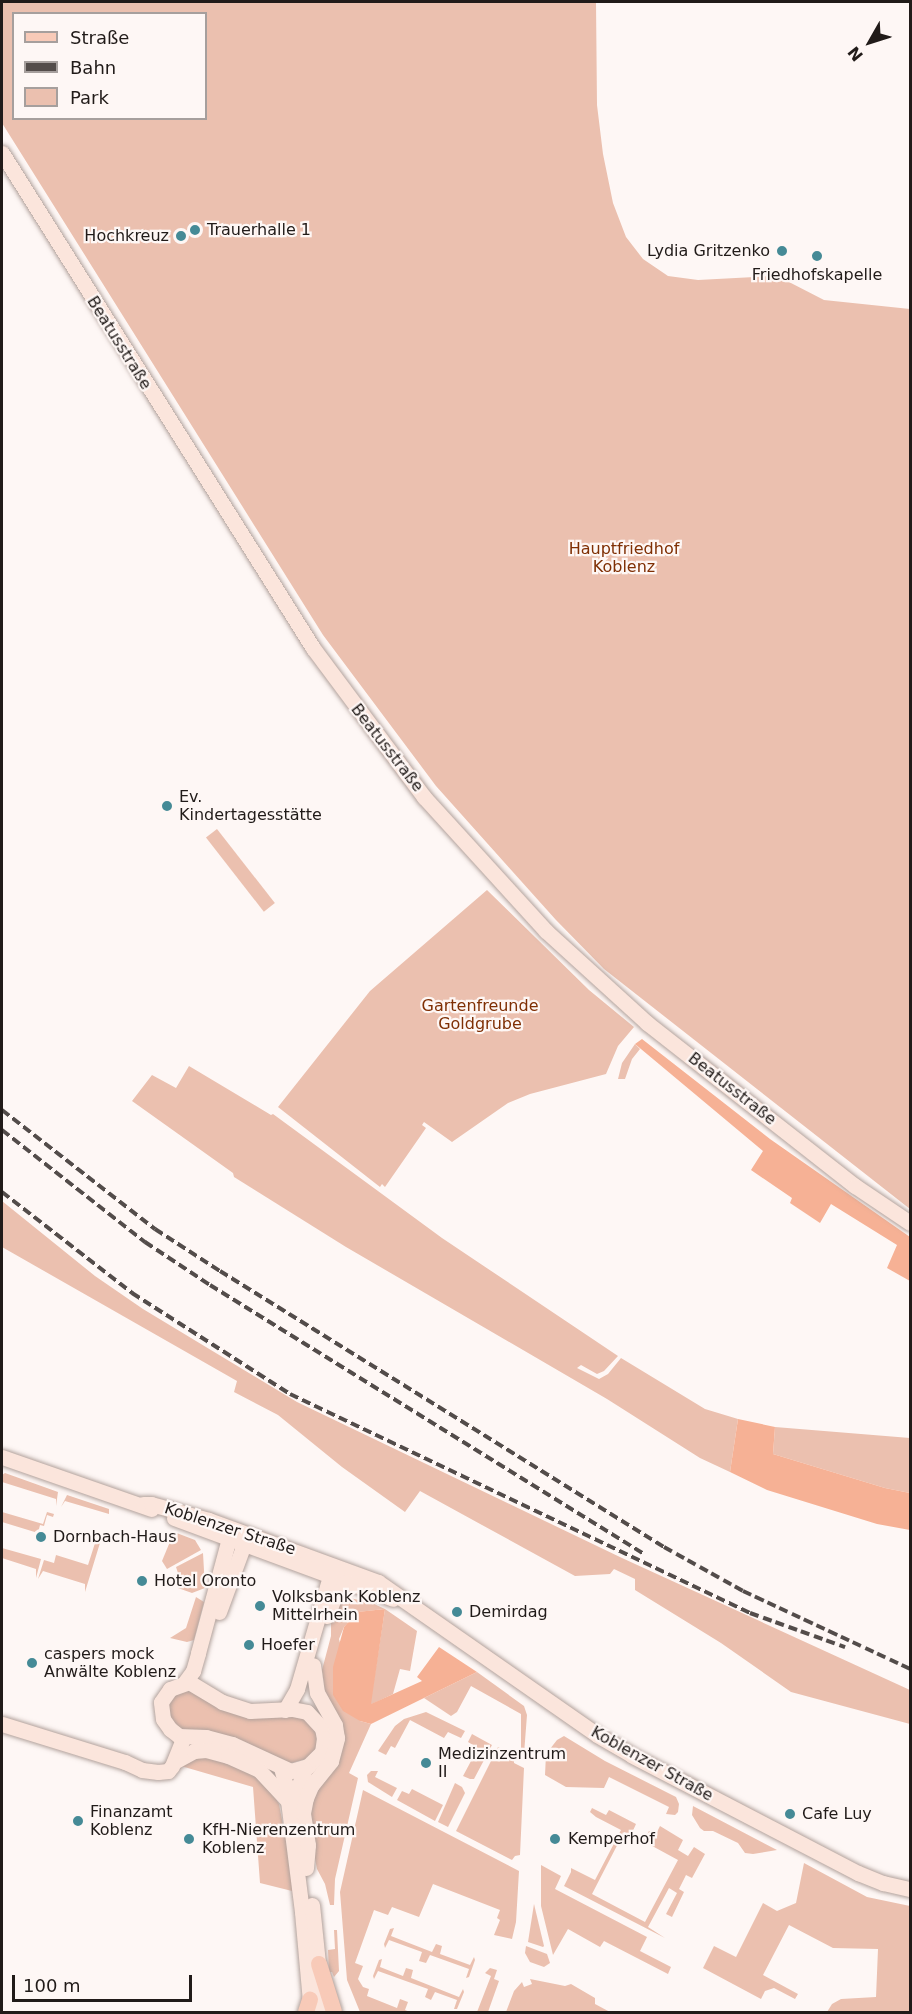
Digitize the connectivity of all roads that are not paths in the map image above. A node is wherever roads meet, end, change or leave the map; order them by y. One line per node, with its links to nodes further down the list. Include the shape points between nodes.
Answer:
1 (2, 153): 2 (street, Beatusstraße, via 313,648 424,797 546,931 639,1016 855,1186)
2 (910, 1223)
3 (2, 1457): 4 (street, Koblenzer Straße)
4 (230, 1534): 5 (street, Koblenzer Straße); 10 (street, via 193,1671)
5 (246, 1540): 6 (street, Koblenzer Straße); 11 (street, via 206,1656)
6 (332, 1571): 7 (street, Koblenzer Straße); 8 (street, Koblenzer Straße, via 378,1582); 12 (street, via 297,1689)
7 (346, 1582): 8 (street, Koblenzer Straße); 9 (street, via 331,1604)
8 (412, 1606): 22 (street, Koblenzer Straße, via 631,1755 858,1873)
9 (313, 1665): 13 (street, via 306,1691); 21 (street, via 317,1694 335,1725 337,1738 331,1761 306,1798)
10 (185, 1682): 11 (street); 15 (street, via 170,1689 161,1702 163,1719)
11 (201, 1688): 12 (street, via 222,1702 250,1711)
12 (285, 1710): 13 (street)
13 (311, 1714): 19 (street, via 322,1728 324,1743 319,1756)
14 (2, 1725): 16 (street)
15 (179, 1735): 16 (street, via 161,1765); 17 (street); 18 (street, via 232,1743)
16 (125, 1762): 17 (street, via 142,1770)
17 (169, 1767): 20 (street, via 194,1750 228,1756 266,1775)
18 (281, 1768): 19 (street); 20 (street)
19 (305, 1768): 21 (street, via 297,1800)
20 (287, 1800): 24 (street, via 302,1912)
21 (306, 1868): 23 (street)
22 (910, 1889)
23 (319, 1964): 25 (street); 26 (main road)
24 (309, 2008)
25 (323, 2013)
26 (334, 2013)

